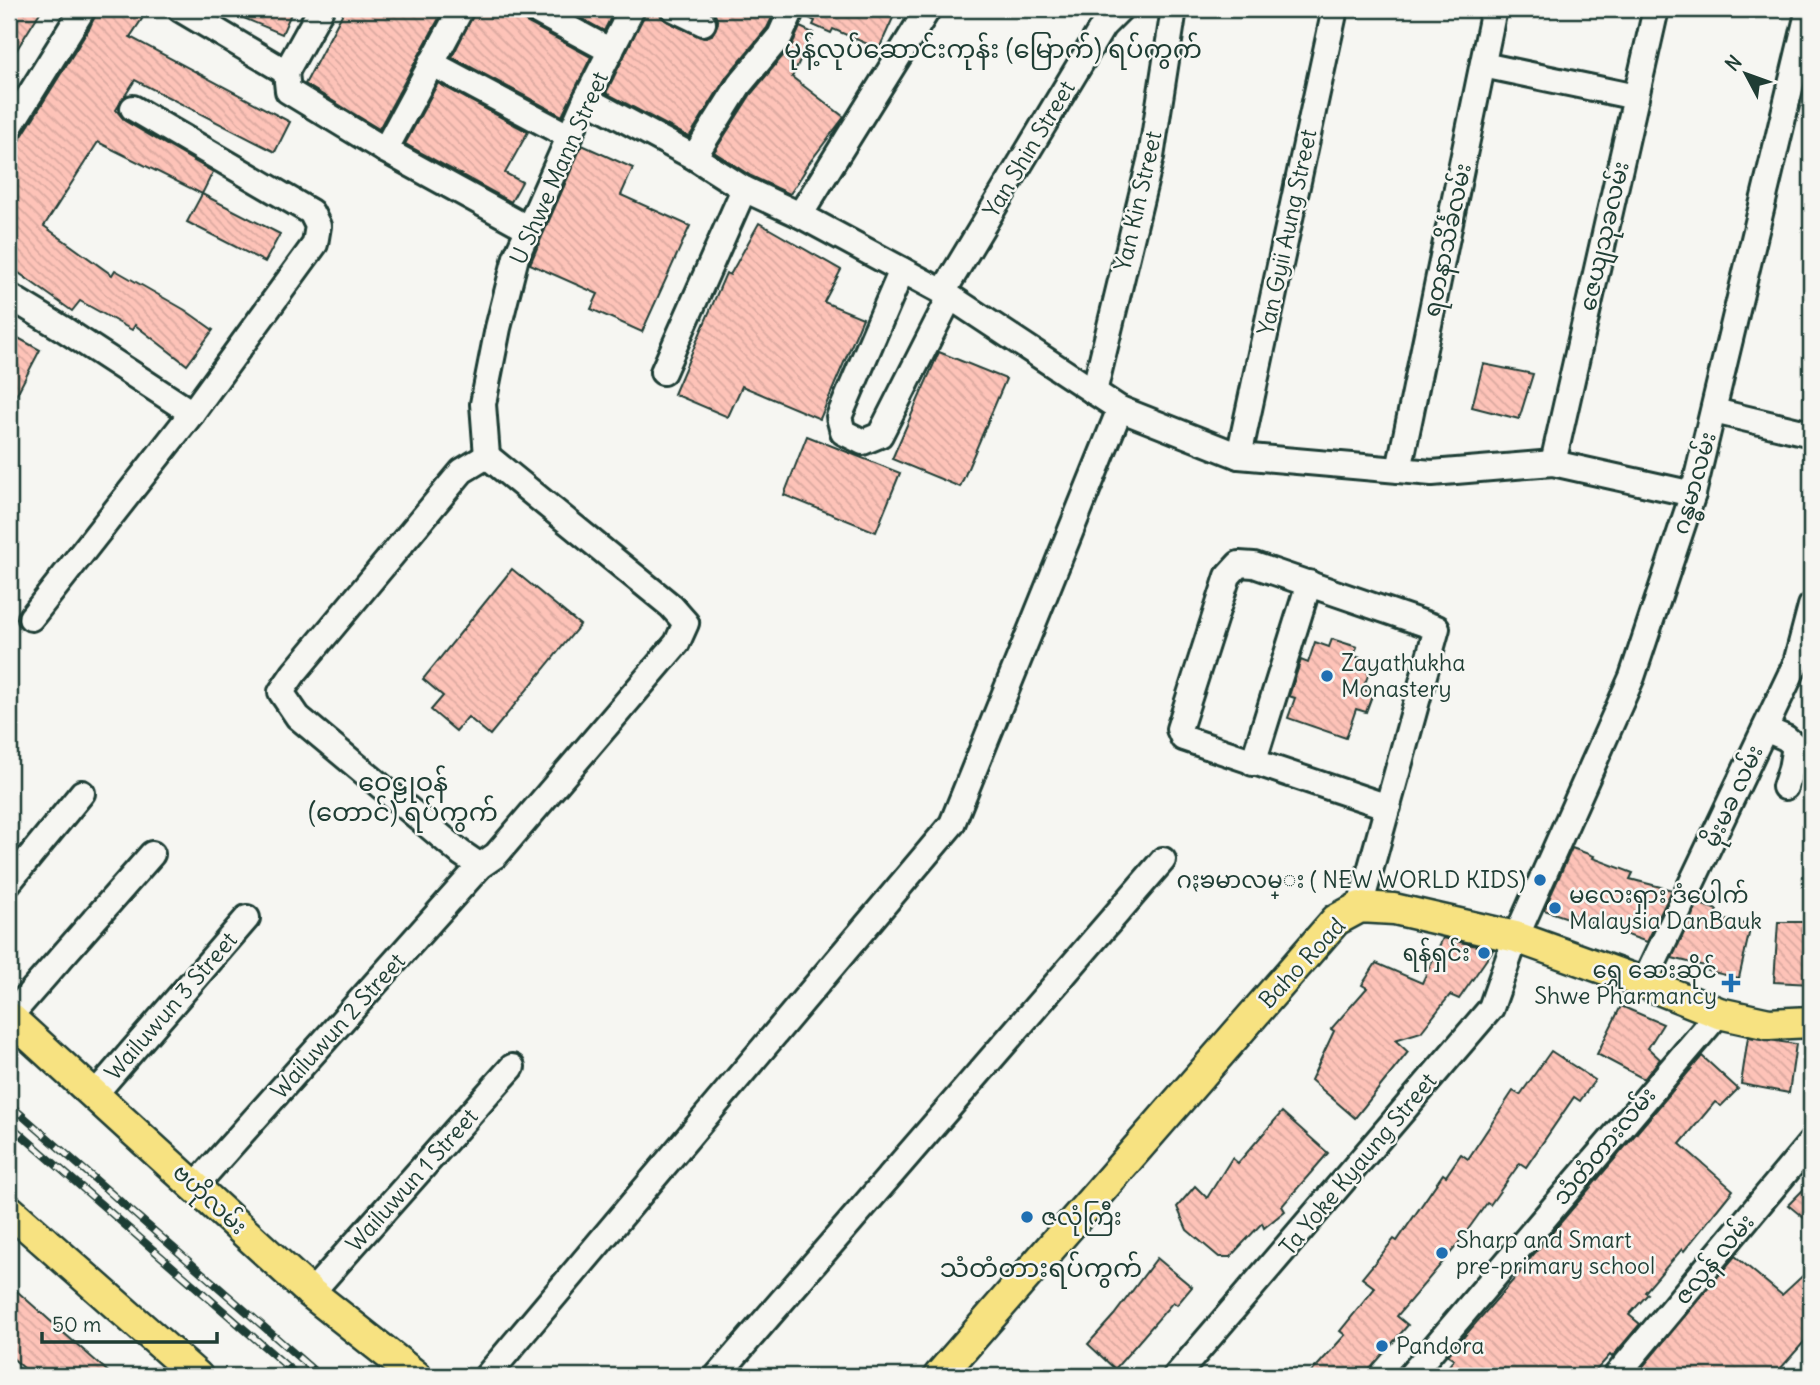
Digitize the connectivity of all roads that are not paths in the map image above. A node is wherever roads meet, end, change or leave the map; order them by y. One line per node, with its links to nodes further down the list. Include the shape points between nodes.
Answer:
1 (83, 9): 22 (street)
2 (180, 9): 20 (street)
3 (321, 9): 20 (street)
4 (461, 9): 18 (street)
5 (533, 9): 17 (street)
6 (632, 9): 17 (street, U Shwe Mann Street)
7 (674, 9): 16 (street)
8 (792, 9): 28 (street, via 780,36 739,85)
9 (928, 9): 30 (street)
10 (1120, 9): 33 (street, Yan Shin Street, via 1102,26)
11 (1174, 9): 36 (street, Yan Kin Street, via 1151,157)
12 (1335, 9): 42 (street, Yan Gyii Aung Street)
13 (1494, 9): 19 (street, ရတနာသိင်္ခလမ်း)
14 (1656, 9): 21 (street, ဇေယျသုခလမ်း)
15 (1809, 9): 38 (street, ဂန္ဓမာလမ်း)
16 (703, 23)
17 (611, 51): 23 (street, U Shwe Mann Street)
18 (431, 63): 26 (street); 27 (street)
19 (1483, 65): 21 (street); 44 (street, ရတနာသိင်္ခလမ်း)
20 (286, 72): 27 (street, via 288,91)
21 (1636, 97): 43 (street, ဇေယျသုခလမ်း)
22 (17, 98): 25 (street)
23 (586, 99): 26 (street, U Shwe Mann Street); 28 (street)
24 (133, 107): 39 (street, via 311,212 318,226 314,244)
25 (9, 128)
26 (570, 137): 31 (street, U Shwe Mann Street)
27 (385, 150): 31 (street)
28 (694, 158): 29 (street)
29 (744, 189): 30 (street); 35 (street)
30 (800, 215): 32 (street)
31 (527, 228): 41 (street, U Shwe Mann Street, via 498,328 483,404)
32 (902, 270): 33 (street); 33 (street, Yan Shin Street, via 839,417 843,432 863,442 880,435)
33 (947, 295): 36 (street)
34 (9, 296): 39 (street)
35 (663, 372)
36 (1094, 392): 37 (street)
37 (1120, 409): 42 (street); 74 (street, via 952,824)
38 (1714, 411): 40 (street); 45 (street, ဂန္ဓမာလမ်း)
39 (192, 413): 48 (street)
40 (1811, 435)
41 (487, 456): 57 (street, Wailuwun 2 Street, via 686,623 677,643 496,855); 57 (street, via 462,471 281,692 298,717)
42 (1239, 456): 44 (street)
43 (1553, 463): 44 (street, via 1432,473); 45 (street)
44 (1399, 470)
45 (1693, 494): 61 (street, ဂန္ဓမာလမ်း, via 1632,677)
46 (1309, 583): 51 (street); 51 (street, via 1254,565 1239,564 1228,576 1180,729 1183,738 1191,742); 54 (street, via 1437,628)
47 (1811, 606): 49 (street, မိုးမခ လမ်း)
48 (31, 618)
49 (1804, 665): 50 (street, မိုးမခ လမ်း)
50 (1765, 729): 52 (street, via 1795,746); 62 (street, မိုးမခ လမ်း)
51 (1254, 763): 54 (street)
52 (1785, 787)
53 (82, 793): 58 (street)
54 (1388, 807): 59 (street)
55 (152, 854): 64 (street)
56 (1163, 860): 75 (street)
57 (480, 866): 69 (street, Wailuwun 2 Street)
58 (9, 882)
59 (1360, 907): 61 (main road, Baho Road, via 1394,909); 76 (main road, Baho Road, via 1336,920)
60 (247, 918): 67 (street, Wailuwun 3 Street)
61 (1516, 937): 62 (main road, Baho Road); 77 (street, Ta Yoke Kyaung Street, via 1491,1008)
62 (1644, 982): 63 (main road, Baho Road)
63 (1718, 1013): 65 (main road, Baho Road, via 1769,1024); 78 (street, သံတံတားလမ်း)
64 (9, 1017): 67 (main road, ဗဟိုလမ်း)
65 (1811, 1022)
66 (512, 1067): 71 (street, Wailuwun 1 Street)
67 (95, 1094): 69 (main road, ဗဟိုလမ်း)
68 (1811, 1142): 79 (street, ဇလွန် လမ်း)
69 (195, 1186): 71 (main road, ဗဟိုလမ်း)
70 (9, 1210): 72 (main road)
71 (312, 1293): 73 (main road, ဗဟိုလမ်း)
72 (197, 1376)
73 (416, 1376)
74 (487, 1376)
75 (717, 1376)
76 (939, 1376)
77 (1176, 1376)
78 (1410, 1376)
79 (1616, 1376)

